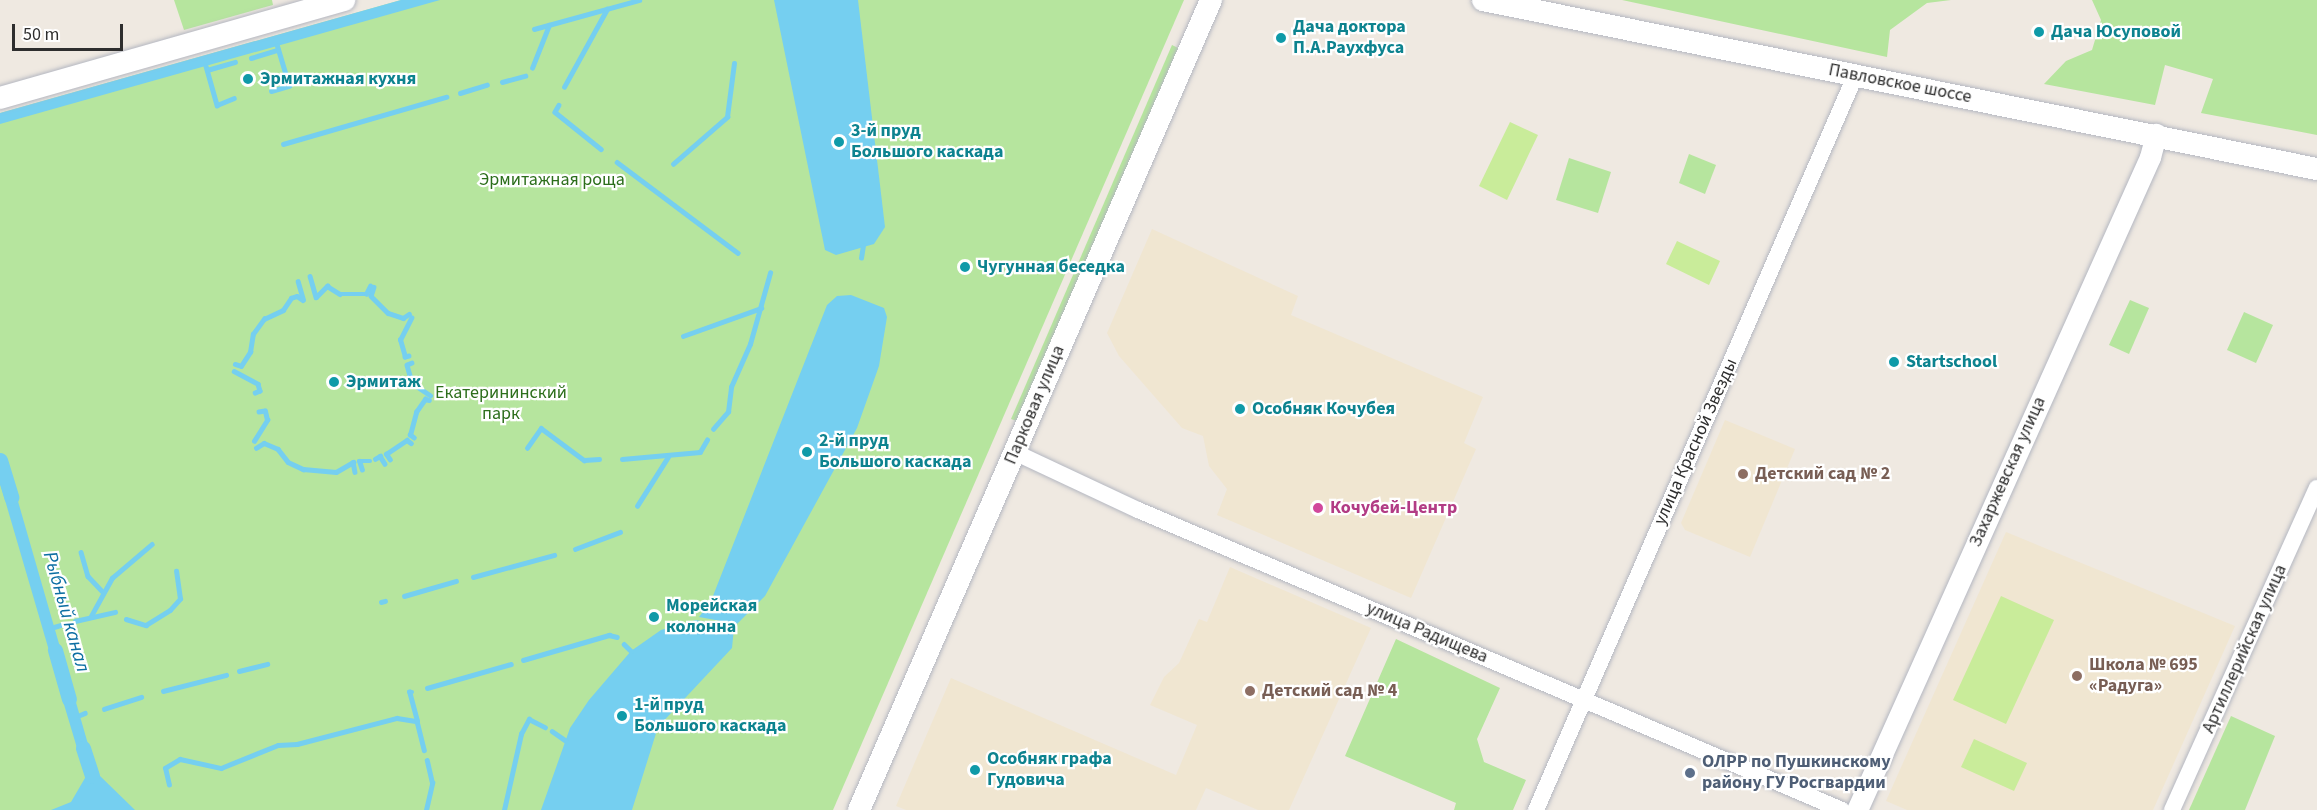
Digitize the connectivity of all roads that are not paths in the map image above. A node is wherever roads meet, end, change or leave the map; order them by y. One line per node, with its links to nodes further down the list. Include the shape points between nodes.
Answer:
1 (344, 0): 5 (main road)
2 (1210, 0): 8 (main road, Парковая улица)
3 (1484, 0): 4 (main road, Павловское шоссе)
4 (1856, 75): 6 (main road, Павловское шоссе); 10 (street, улица Красной Звезды)
5 (0, 98)
6 (2156, 134): 7 (main road, Павловское шоссе); 14 (street, Захаржевская улица, via 2145,168)
7 (2317, 169)
8 (1014, 453): 10 (street, улица Радищева); 11 (main road, Парковая улица)
9 (2317, 488): 15 (street, Артиллерийская улица)
10 (1584, 701): 12 (street, улица Красной Звезды); 13 (street, улица Радищева)
11 (859, 810)
12 (1536, 810)
13 (1842, 810)
14 (1857, 810)
15 (2172, 810)

